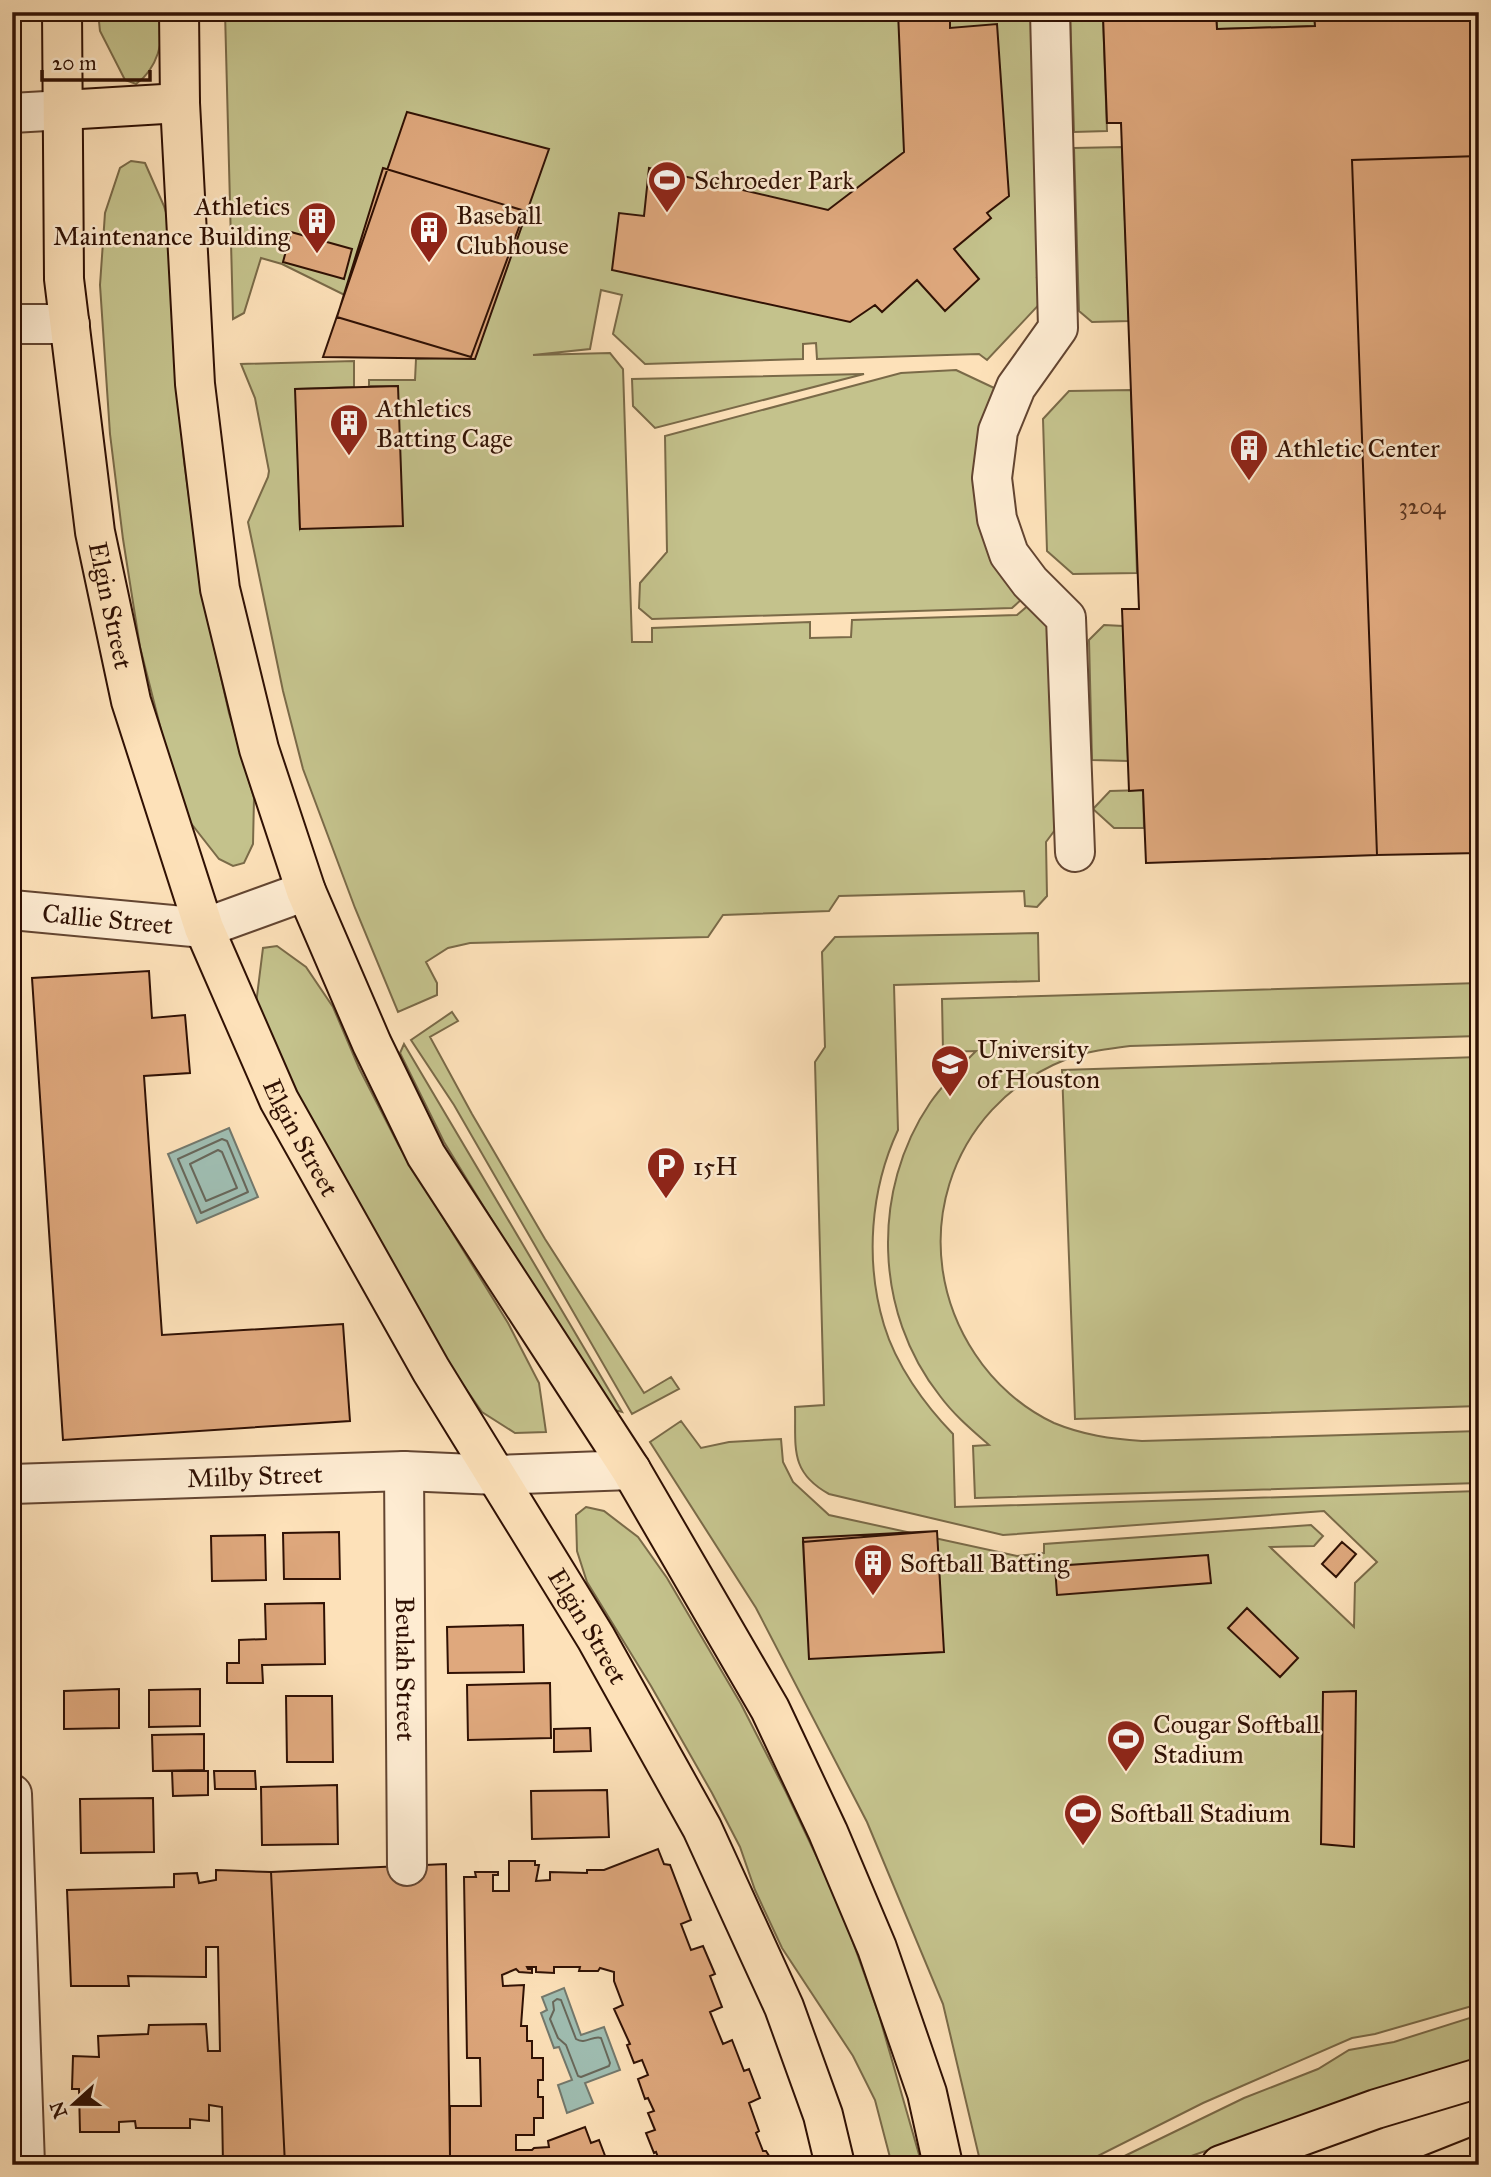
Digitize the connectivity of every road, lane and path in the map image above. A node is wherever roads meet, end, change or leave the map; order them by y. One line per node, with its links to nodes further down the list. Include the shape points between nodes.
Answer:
1 (62, 12): 5 (main road, Elgin Street)
2 (179, 12): 4 (main road)
3 (1050, 12): 9 (street, via 1058,328 1016,387 999,431 992,478 997,519 1009,554 1066,618)
4 (180, 103): 5 (main road); 10 (main road, via 195,384 220,589 259,749)
5 (64, 110): 6 (street); 8 (main road, Elgin Street, via 64,279)
6 (12, 113)
7 (12, 324): 8 (street)
8 (70, 324): 12 (main road, Elgin Street, via 95,532 131,701)
9 (1074, 852)
10 (306, 891): 12 (street); 13 (main road, via 426,1155)
11 (12, 910): 12 (street, Callie Street)
12 (204, 928): 15 (main road, Elgin Street, via 279,1101 430,1370)
13 (631, 1470): 15 (street, Milby Street); 23 (main road, via 770,1709 828,1832 877,1948 927,2093)
14 (404, 1471): 15 (street, Milby Street); 16 (street, Milby Street); 18 (street, Beulah Street)
15 (497, 1475): 22 (main road, Elgin Street, via 596,1638 702,1828 784,2007 823,2115)
16 (12, 1484)
17 (12, 1794): 19 (street)
18 (407, 1866)
19 (17, 2048): 21 (street)
20 (1479, 2078): 24 (main road, via 1376,2109)
21 (25, 2165)
22 (835, 2165)
23 (943, 2165)
24 (1221, 2165)

